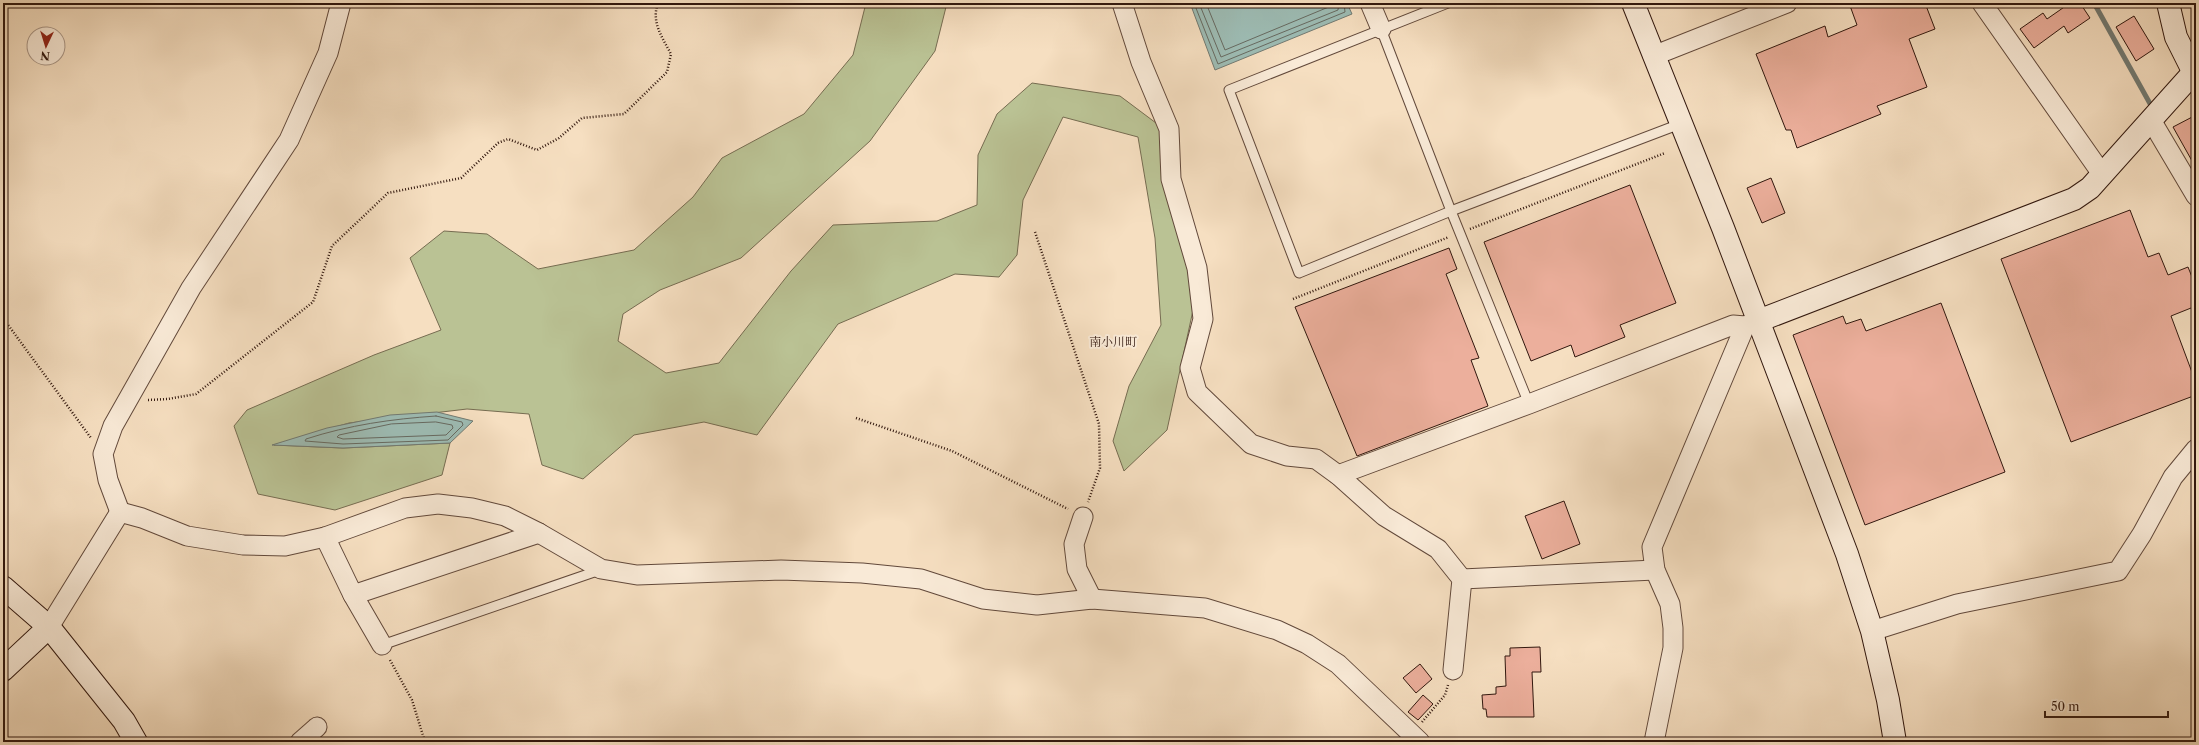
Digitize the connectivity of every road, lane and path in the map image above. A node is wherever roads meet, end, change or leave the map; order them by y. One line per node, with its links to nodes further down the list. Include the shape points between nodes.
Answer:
1 (341, 3): 24 (street, via 328,53 289,140 191,288)
2 (658, 3): 24 (path, via 657,30 671,54 668,72 624,114 582,118 558,138 537,150 508,140 498,143 461,178 388,193 332,246 313,302 196,394 168,399)
3 (1122, 3): 29 (street, via 1141,62 1168,129 1171,179 1197,268 1203,319 1190,368 1197,392 1251,444 1288,456 1316,459)
4 (1370, 3): 10 (street)
5 (1448, 3): 10 (lane)
6 (1633, 3): 11 (street)
7 (1788, 3): 11 (street)
8 (1982, 3): 16 (street)
9 (2168, 3): 12 (street, via 2176,37)
10 (1381, 29): 18 (lane); 18 (lane, via 1229,90 1299,273)
11 (1653, 56): 14 (street)
12 (2195, 73): 13 (street)
13 (2151, 120): 16 (street); 17 (street)
14 (1680, 124): 18 (lane); 23 (street, via 1723,228)
15 (1665, 153): 20 (path)
16 (2102, 174): 23 (street, via 2090,188 2074,199)
17 (2196, 196)
18 (1451, 211): 20 (lane)
19 (1035, 232): 31 (path, via 1099,424 1100,468)
20 (1460, 233): 21 (path); 25 (lane)
21 (1293, 299)
22 (3, 318): 28 (path)
23 (1751, 324): 25 (street, via 1733,325); 35 (street, via 1652,547); 41 (street, via 1847,554)
24 (128, 401): 28 (street, via 113,426)
25 (1529, 404): 29 (street)
26 (856, 418): 31 (path, via 952,452)
27 (2196, 449): 41 (street, via 2173,477 2142,534 2118,571 1957,604)
28 (103, 454): 30 (street, via 108,480)
29 (1338, 476): 36 (street, via 1384,516 1438,549)
30 (120, 512): 33 (street, via 187,536 243,545 285,546); 40 (street)
31 (1084, 517): 39 (street, via 1074,544 1077,569)
32 (539, 533): 33 (street, via 505,516 472,508 438,504 405,508); 34 (street); 38 (street)
33 (325, 537): 38 (street)
34 (601, 569): 39 (street, via 638,575 781,570 862,572 921,579 991,600 1037,605); 42 (lane)
35 (1656, 570): 36 (street); 50 (street, via 1670,604 1673,648)
36 (1462, 579): 44 (street)
37 (3, 587): 40 (street)
38 (353, 595): 42 (street)
39 (1092, 599): 46 (street, via 1205,608 1277,630 1307,644 1338,664)
40 (49, 628): 43 (street); 47 (street, via 124,721)
41 (1872, 631): 51 (street)
42 (382, 645): 49 (path, via 412,700)
43 (3, 670)
44 (1453, 670): 46 (path, via 1445,695)
45 (317, 727): 48 (street)
46 (1416, 738)
47 (136, 742)
48 (300, 742)
49 (425, 742)
50 (1654, 742)
51 (1895, 742)

